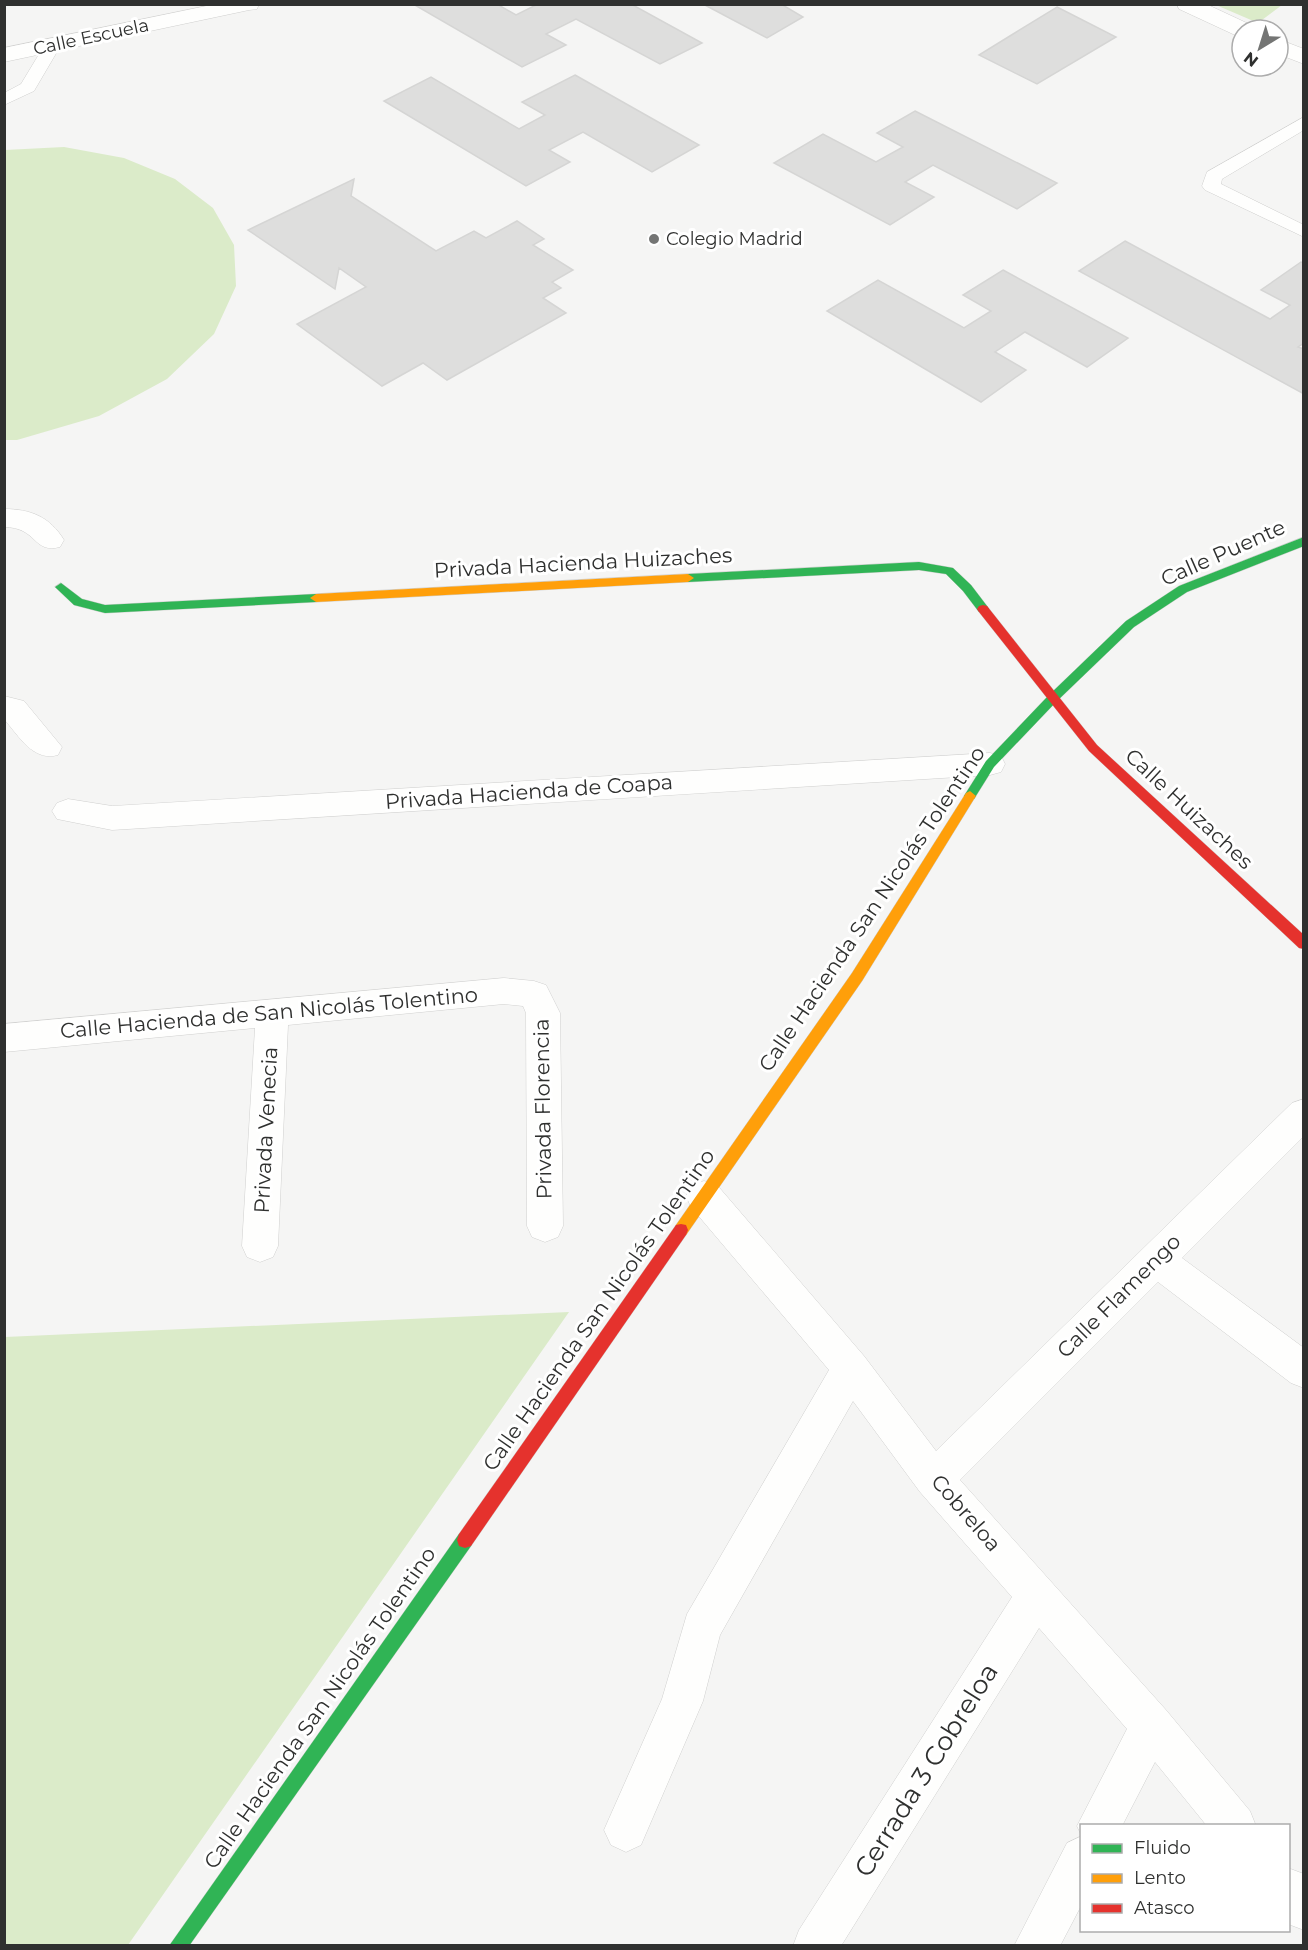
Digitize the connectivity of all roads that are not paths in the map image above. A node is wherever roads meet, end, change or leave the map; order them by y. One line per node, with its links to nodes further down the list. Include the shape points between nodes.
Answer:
1 (249, 4): 4 (street, Calle Escuela)
2 (1187, 4): 3 (street)
3 (1230, 24)
4 (53, 45): 6 (street, Calle Escuela); 8 (lane, via 28,87)
5 (1290, 51): 7 (street)
6 (4, 54)
7 (1304, 57)
8 (4, 100)
9 (1304, 122): 10 (lane, via 1213,176 1211,186)
10 (1304, 232)
11 (4, 518): 12 (street, via 22,517 40,526)
12 (50, 540)
13 (1304, 541): 15 (street, Calle Puente, via 1183,589 1130,624)
14 (61, 587): 15 (street, Privada Hacienda Huizaches, via 78,603 105,609 919,566 949,571 967,588)
15 (1052, 699): 18 (street, Calle Hacienda San Nicolás Tolentino); 20 (street, Calle Huizaches, via 1093,748)
16 (4, 707): 17 (street, via 14,710)
17 (48, 747)
18 (990, 764): 19 (street, Privada Hacienda de Coapa, via 112,818); 25 (street, Calle Hacienda San Nicolás Tolentino, via 857,977)
19 (68, 811)
20 (1304, 944)
21 (534, 994): 22 (street, Calle Hacienda de San Nicolás Tolentino, via 504,991); 26 (street, Privada Florencia, via 543,1013)
22 (272, 1015): 23 (street, Calle Hacienda de San Nicolás Tolentino); 27 (street, Privada Venecia)
23 (4, 1038)
24 (1304, 1113): 28 (street, Calle Flamengo)
25 (704, 1196): 29 (street, Cobreloa); 40 (street, Calle Hacienda San Nicolás Tolentino)
26 (545, 1226)
27 (260, 1246)
28 (1156, 1259): 30 (street); 31 (street, Calle Flamengo)
29 (851, 1368): 31 (street, Cobreloa); 36 (street, via 701,1628 682,1701)
30 (1304, 1371)
31 (934, 1479): 32 (street, Cobreloa)
32 (1037, 1594): 33 (street, Cobreloa); 41 (street, Cerrada 3 Cobreloa)
33 (1151, 1725): 34 (street); 35 (street, Cobreloa)
34 (1100, 1824)
35 (1233, 1824)
36 (626, 1830)
37 (1080, 1862): 42 (street)
38 (1290, 1892): 39 (street)
39 (1304, 1908)
40 (178, 1946)
41 (815, 1946)
42 (1036, 1946)

